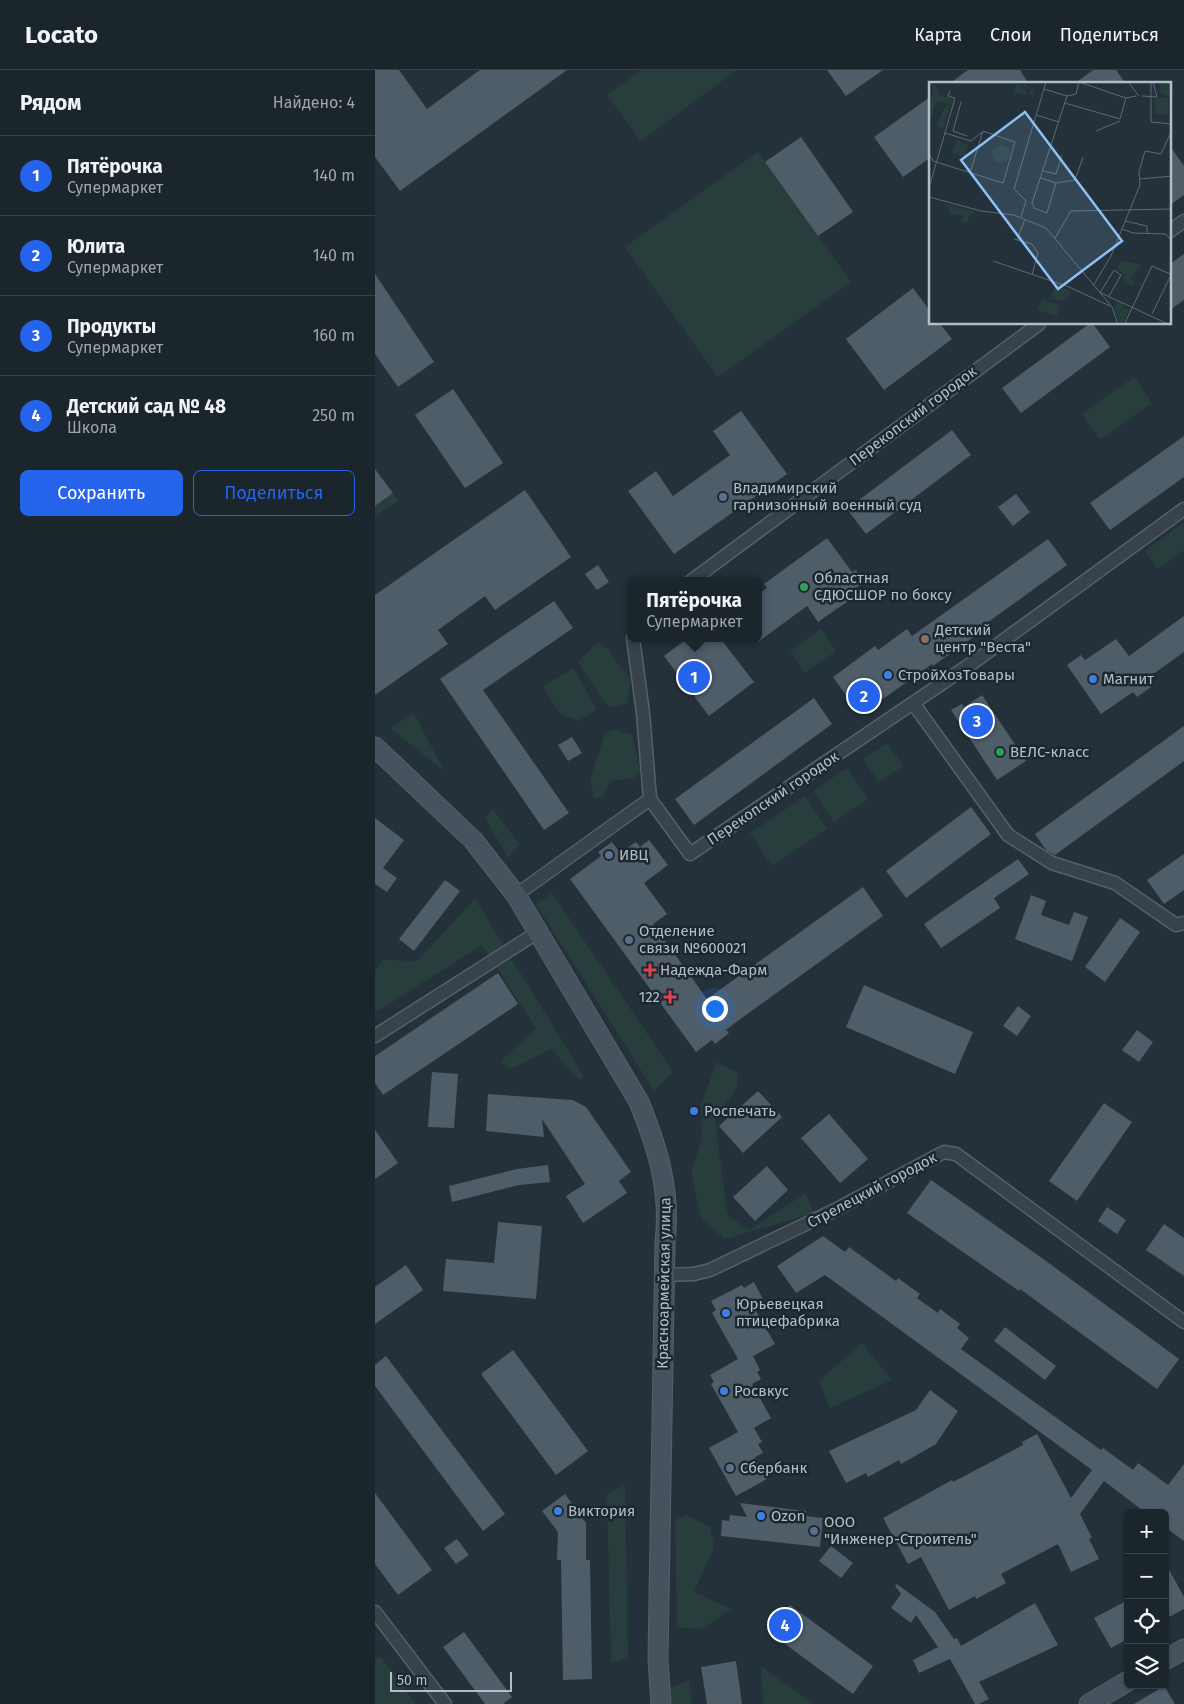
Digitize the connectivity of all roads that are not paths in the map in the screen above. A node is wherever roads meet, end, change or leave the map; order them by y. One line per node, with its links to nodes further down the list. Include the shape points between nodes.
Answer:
1 (1184, 221): 2 (street)
2 (1171, 230)
3 (1038, 325): 5 (street, Перекопский городок)
4 (1184, 509): 7 (street, Перекопский городок)
5 (696, 577)
6 (634, 642): 9 (street)
7 (913, 703): 9 (street, Перекопский городок, via 690,854); 11 (street, via 1008,835 1052,863 1115,883 1176,925)
8 (375, 747): 10 (street, Красноармейская улица, via 473,840)
9 (650, 799): 10 (street)
10 (516, 895): 12 (street, Красноармейская улица)
11 (1184, 923)
12 (539, 932): 13 (street); 14 (street, Красноармейская улица, via 639,1102 652,1134 662,1166 667,1202)
13 (375, 1036)
14 (664, 1275): 15 (street, Стрелецкий городок, via 710,1270 835,1210 944,1152 956,1154); 21 (street, Красноармейская улица, via 658,1659)
15 (1184, 1322)
16 (375, 1612): 20 (street)
17 (1184, 1648): 18 (street)
18 (1169, 1657)
19 (1124, 1684): 22 (street)
20 (445, 1704)
21 (661, 1704)
22 (1089, 1704)

